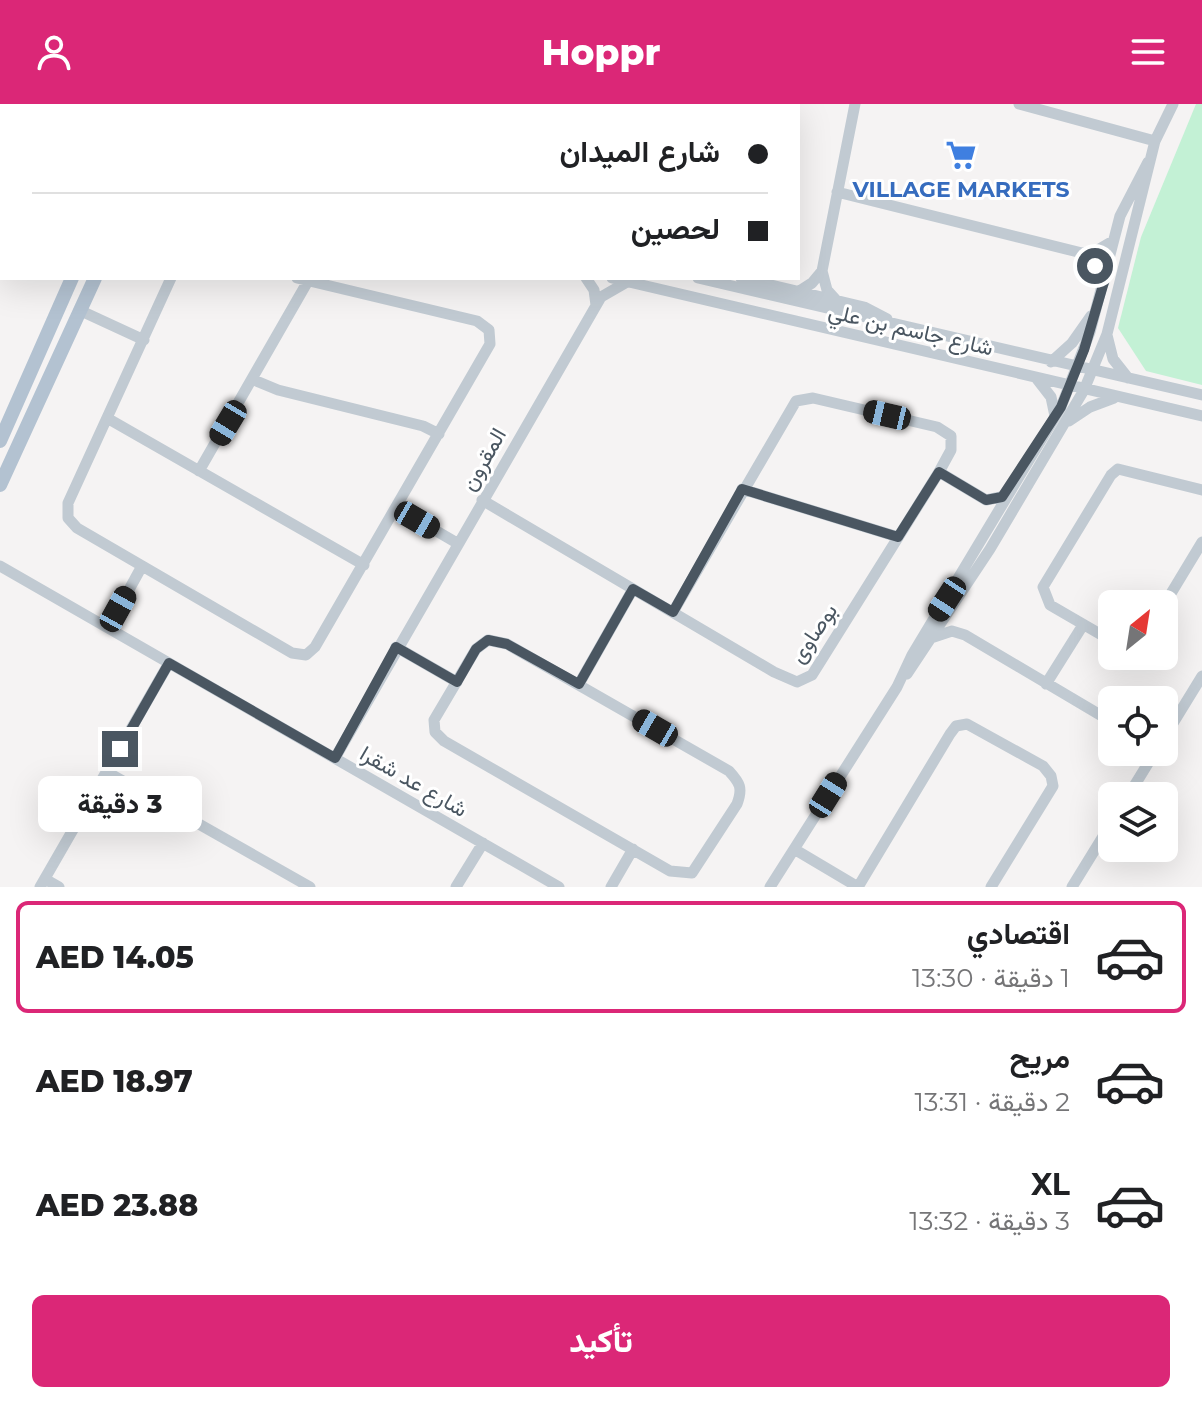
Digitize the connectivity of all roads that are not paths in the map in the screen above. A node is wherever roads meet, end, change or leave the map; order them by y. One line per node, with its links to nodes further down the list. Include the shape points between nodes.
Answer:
1 (855, 104): 6 (street)
2 (1019, 104): 4 (street)
3 (1173, 104): 4 (street)
4 (1155, 141): 5 (street)
5 (1148, 162): 7 (street); 27 (street)
6 (837, 192): 8 (street); 9 (street)
7 (1113, 241): 8 (street); 20 (street)
8 (1082, 253): 20 (street)
9 (822, 271): 21 (street); 22 (street)
10 (71, 280): 43 (main road)
11 (94, 280): 24 (main road)
12 (170, 280): 28 (street)
13 (302, 280): 34 (street)
14 (306, 280): 42 (street, via 477,321 489,330 490,344)
15 (587, 280): 23 (street)
16 (620, 280): 19 (street, شارع جاسم بن علي)
17 (707, 280): 26 (street, شارع جاسم بن علي)
18 (749, 280): 21 (street)
19 (627, 282): 23 (street, المقرون, via 606,292); 33 (street, شارع جاسم بن علي)
20 (1104, 282): 25 (street)
21 (798, 292): 22 (street)
22 (836, 300): 26 (street, via 871,310)
23 (596, 306): 50 (street, المقرون)
24 (79, 310): 28 (street); 46 (main road)
25 (1096, 310): 29 (street); 30 (street)
26 (894, 324): 29 (street, شارع جاسم بن علي)
27 (1107, 334): 31 (street); 32 (street, via 1113,359)
28 (144, 340): 40 (street)
29 (1051, 362): 30 (street, شارع جاسم بن علي)
30 (1078, 367): 31 (street, شارع جاسم بن علي); 35 (street)
31 (1093, 370): 32 (street, شارع جاسم بن علي); 36 (street)
32 (1128, 378): 37 (street, شارع جاسم بن علي)
33 (1036, 379): 35 (street, شارع جاسم بن علي); 41 (street, via 1051,397)
34 (254, 380): 42 (street); 44 (street)
35 (1070, 387): 36 (street, شارع جاسم بن علي); 41 (street)
36 (1084, 390): 38 (street, شارع جاسم بن علي); 41 (street)
37 (1202, 395)
38 (1121, 397): 39 (street, شارع جاسم بن علي); 41 (street)
39 (1202, 416)
40 (107, 418): 44 (street); 59 (street, via 68,503 68,518)
41 (1059, 423): 49 (street); 62 (street)
42 (439, 434): 52 (street)
43 (0, 441)
44 (199, 471): 57 (street)
45 (939, 472): 47 (street, بوصاوى, via 951,450 951,436 937,427 809,397 789,408); 51 (street); 54 (street, بوصاوى)
46 (0, 485)
47 (742, 489): 54 (street); 63 (street)
48 (1202, 490): 64 (street, via 1129,470 1111,475 1043,587 1050,605)
49 (1007, 495): 51 (street); 53 (street)
50 (482, 500): 56 (street, المقرون); 60 (street, بوصاوى)
51 (986, 500): 53 (street)
52 (397, 508): 56 (street); 57 (street)
53 (991, 523): 75 (street)
54 (898, 537): 63 (street, بوصاوى, via 806,680 786,679)
55 (1202, 542): 61 (street)
56 (457, 543): 69 (street, المقرون)
57 (364, 565): 59 (street, via 306,655 292,653)
58 (0, 566): 65 (street, شارع عد شقرا)
59 (142, 566): 65 (street)
60 (633, 589): 63 (street, بوصاوى); 73 (street)
61 (1173, 590)
62 (957, 601): 67 (street, via 957,619); 68 (street)
63 (673, 612)
64 (1083, 625): 66 (street); 74 (street)
65 (108, 628): 70 (street, شارع عد شقرا)
66 (1098, 633)
67 (965, 635): 68 (street, via 946,632); 74 (street)
68 (934, 637): 75 (street)
69 (396, 647): 72 (street); 78 (street, المقرون)
70 (169, 663): 78 (street, شارع عد شقرا); 79 (street)
71 (1202, 676): 77 (street)
72 (457, 682): 73 (street, via 476,649 488,640 507,644); 82 (street, via 434,720 435,732 444,741)
73 (579, 684): 82 (street, via 740,782 737,804 692,873 670,871)
74 (1046, 684): 76 (street)
75 (897, 687): 83 (street)
76 (1098, 714)
77 (1178, 715)
78 (335, 758): 80 (street, شارع عد شقرا)
79 (107, 772): 84 (street); 86 (street)
80 (483, 843): 87 (street); 88 (street, شارع عد شقرا)
81 (1098, 845): 93 (street)
82 (633, 849): 89 (street)
83 (794, 849): 90 (street); 91 (street)
84 (43, 883): 85 (street)
85 (59, 887)
86 (310, 887)
87 (456, 887)
88 (559, 887)
89 (611, 887)
90 (770, 887)
91 (858, 887): 92 (street, via 950,734 967,724 1043,766 1053,786)
92 (991, 887)
93 (1072, 887)

